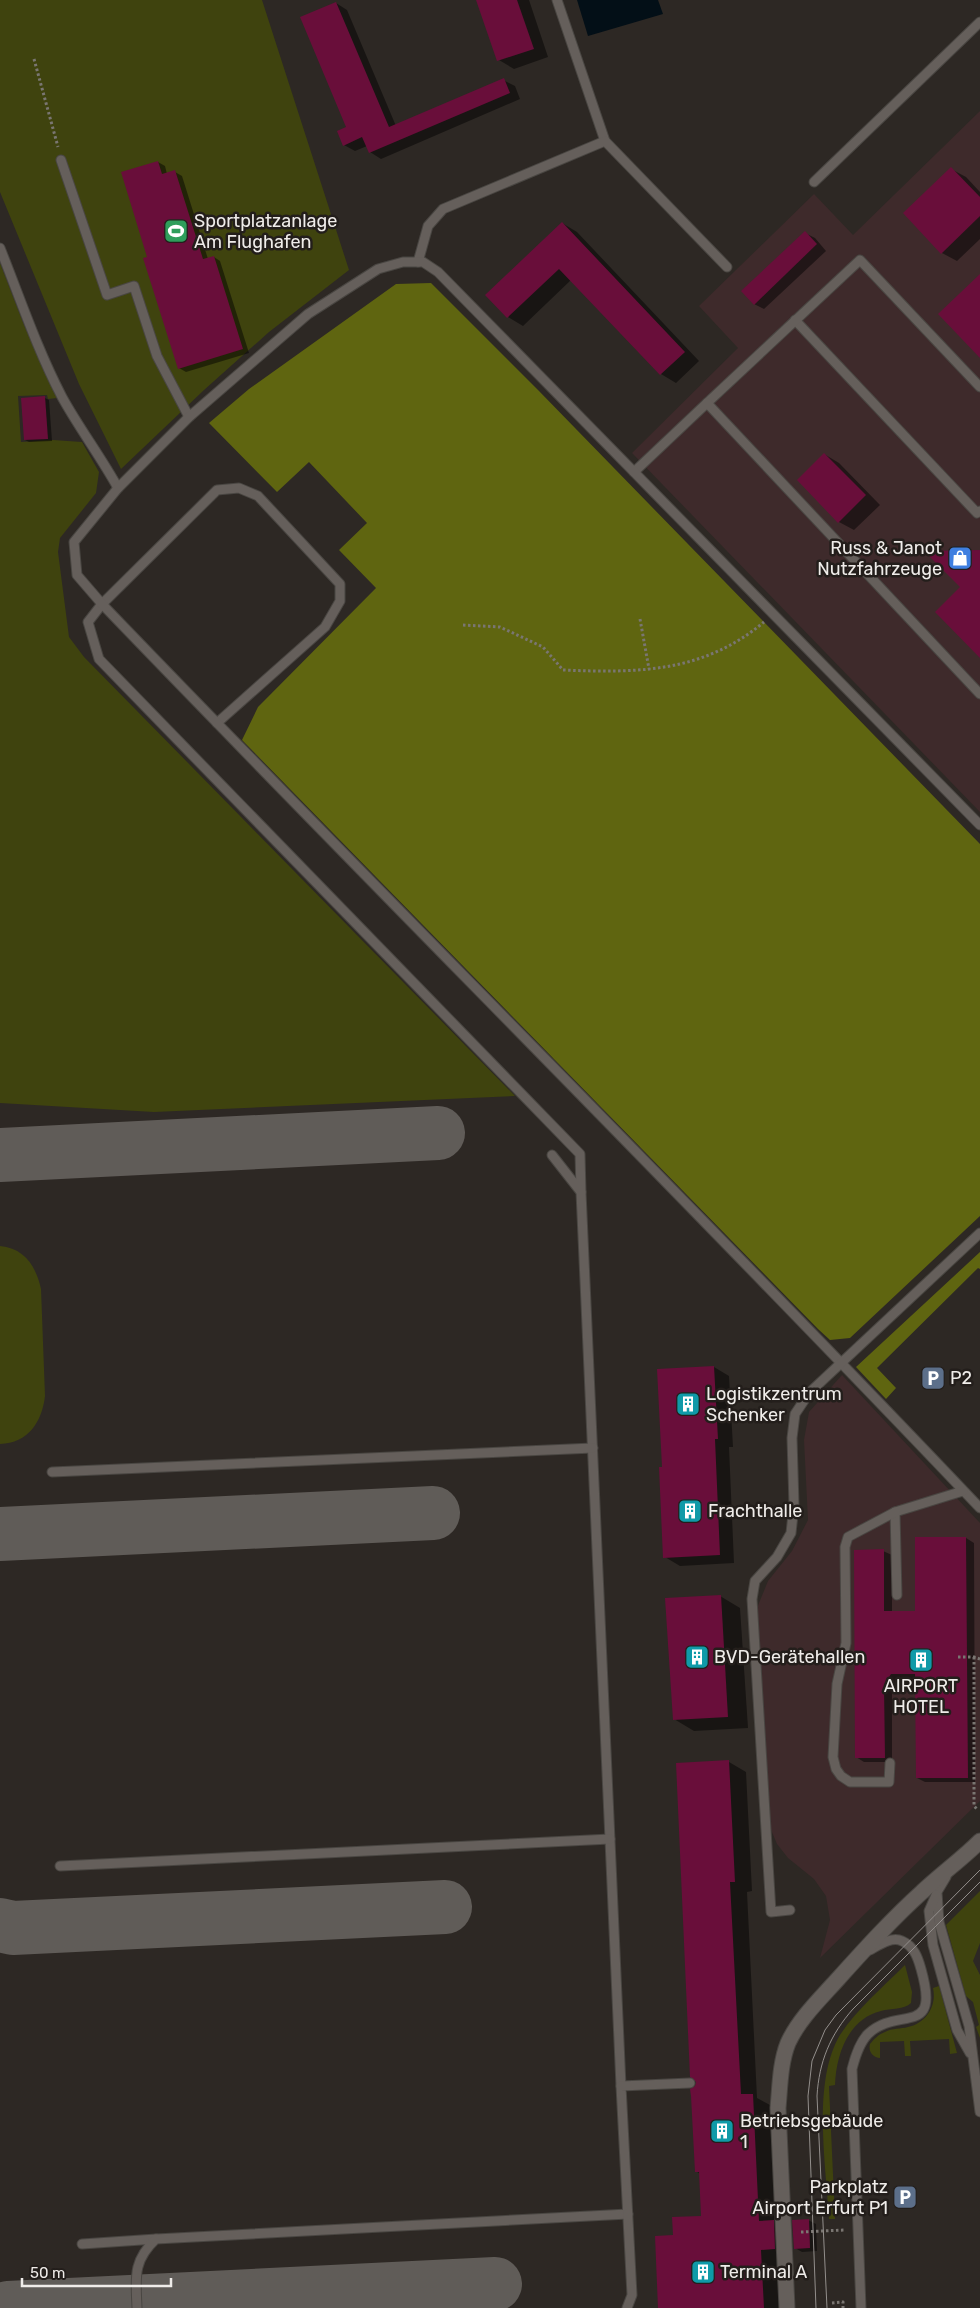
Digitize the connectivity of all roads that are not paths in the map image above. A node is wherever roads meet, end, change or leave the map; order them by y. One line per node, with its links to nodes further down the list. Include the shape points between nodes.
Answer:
1 (557, 0): 3 (lane)
2 (980, 22): 5 (lane)
3 (605, 141): 7 (lane, via 443,209 428,226); 8 (lane)
4 (61, 160): 12 (lane, via 107,295 134,286 157,356)
5 (814, 182)
6 (0, 248): 14 (lane, via 41,355)
7 (418, 262): 12 (lane, via 403,262 378,269 354,283 308,314); 13 (lane, via 438,272)
8 (727, 267)
9 (795, 320): 10 (lane, via 860,260); 11 (lane); 15 (lane, via 978,513)
10 (980, 387)
11 (707, 403): 13 (lane); 17 (lane)
12 (189, 416): 14 (lane)
13 (634, 472): 19 (lane)
14 (118, 488): 16 (lane, via 74,542 78,575)
15 (980, 510)
16 (102, 604): 18 (lane); 18 (lane, via 217,490 240,488 258,496 340,584 340,600 325,627); 21 (lane, via 88,622 99,659 580,1154)
17 (980, 694)
18 (217, 723): 23 (lane)
19 (980, 825)
20 (552, 1155): 21 (lane)
21 (582, 1192): 24 (lane)
22 (980, 1234): 23 (lane)
23 (842, 1363): 26 (lane); 35 (lane, via 809,1393 795,1414 791,1533 777,1557 755,1581 752,1599 771,1912)
24 (593, 1448): 25 (lane); 31 (lane)
25 (52, 1472)
26 (963, 1491): 27 (lane); 28 (lane)
27 (980, 1508)
28 (895, 1512): 29 (lane); 30 (lane, via 848,1537 845,1547 846,1643 837,1684 833,1757 836,1769 850,1782 889,1782)
29 (896, 1595)
30 (890, 1763)
31 (610, 1839): 34 (lane); 38 (lane)
32 (980, 1841): 33 (street)
33 (956, 1864): 36 (street, via 923,1891); 39 (lane, via 937,1892 929,1911 933,1945 957,2030 971,2055)
34 (60, 1866)
35 (790, 1910)
36 (858, 1957): 45 (street, via 817,2002 787,2045 778,2108); 46 (lane, via 894,1940 906,1943 918,1958 927,1997 923,2010 916,2016 886,2023 867,2035 854,2057)
37 (690, 2083): 38 (lane)
38 (621, 2086): 40 (lane)
39 (980, 2112)
40 (628, 2214): 41 (lane); 44 (lane, via 632,2295)
41 (156, 2239): 42 (lane); 43 (lane, via 144,2250 136,2271)
42 (82, 2244)
43 (137, 2308)
44 (627, 2308)
45 (788, 2308)
46 (861, 2308)

